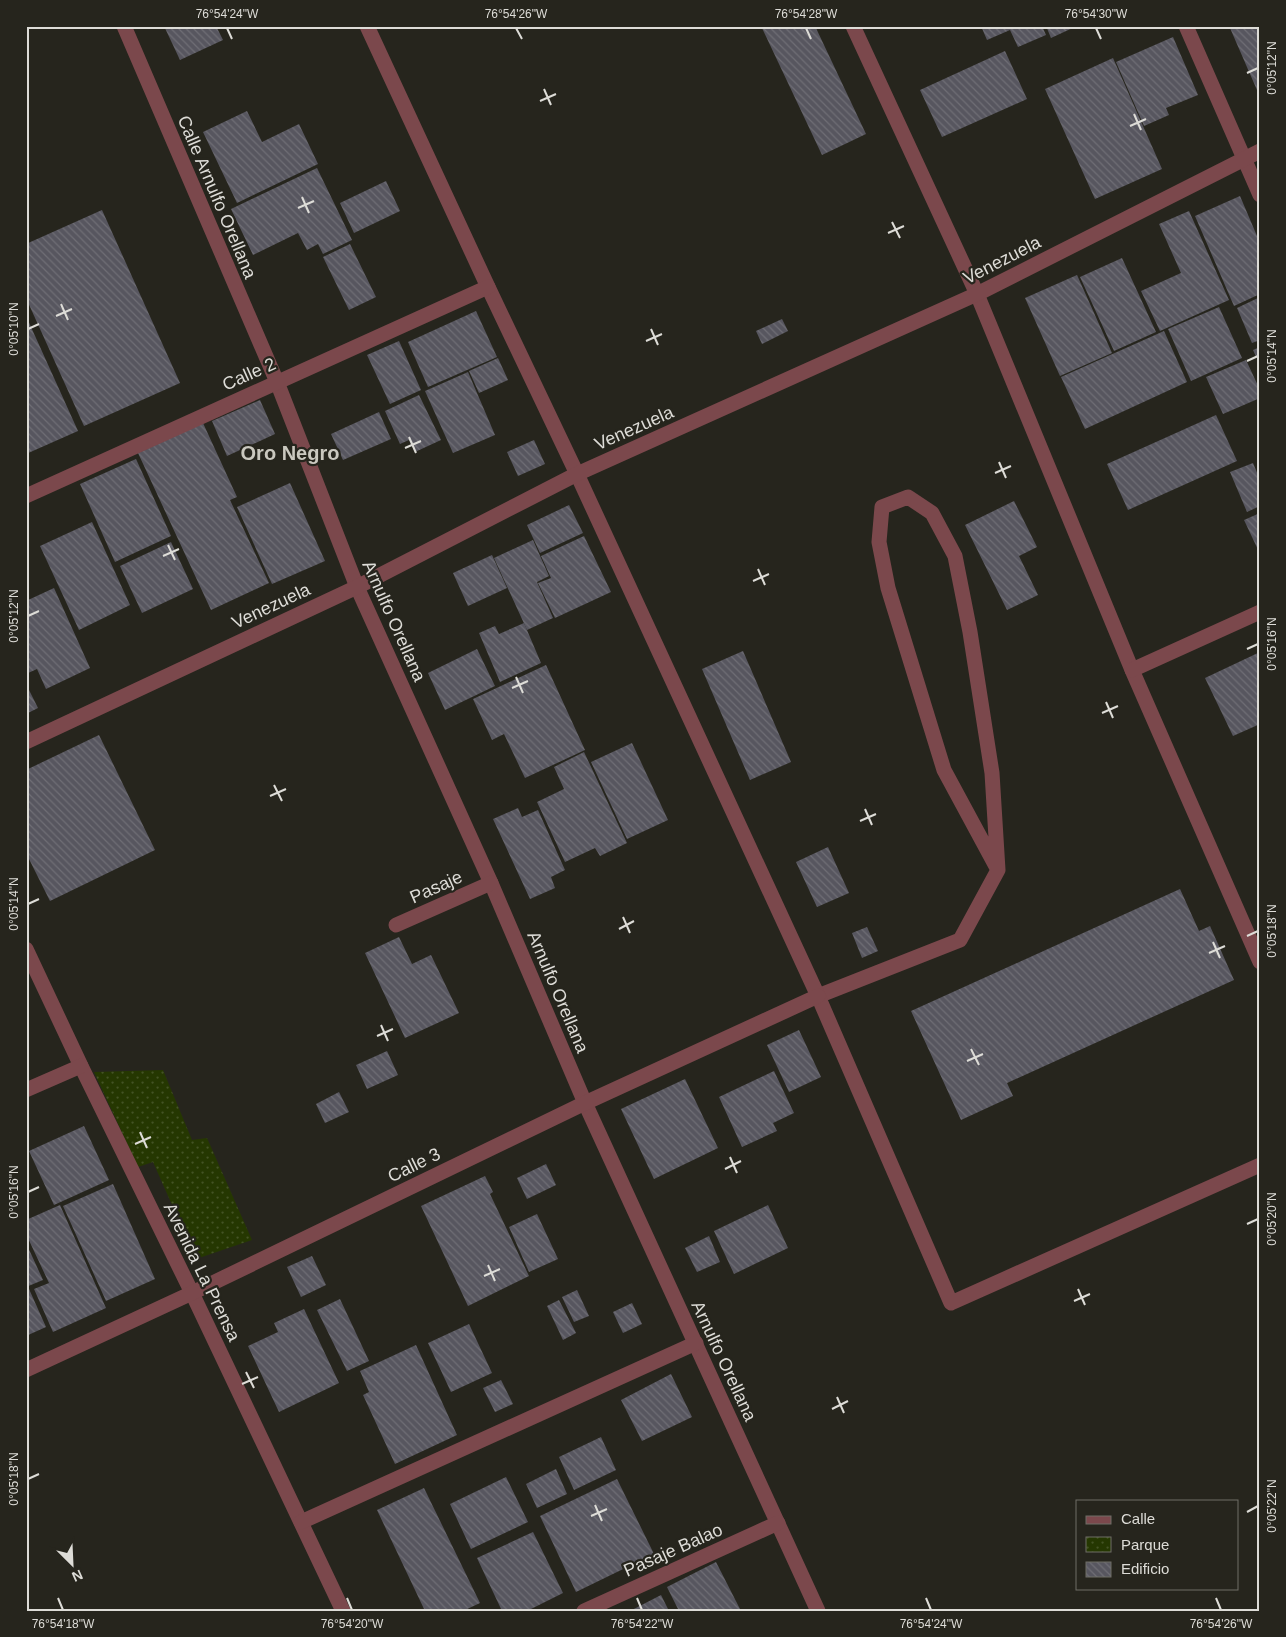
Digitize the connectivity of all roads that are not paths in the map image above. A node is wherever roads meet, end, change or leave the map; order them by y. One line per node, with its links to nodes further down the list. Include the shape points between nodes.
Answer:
1 (124, 26): 10 (street, Calle Arnulfo Orellana)
2 (367, 26): 8 (street)
3 (853, 26): 9 (street)
4 (1186, 26): 6 (street)
5 (1260, 151): 6 (street, Venezuela)
6 (1244, 158): 7 (street); 9 (street, Venezuela)
7 (1260, 195)
8 (488, 287): 10 (street, Calle 2); 11 (street)
9 (977, 294): 11 (street, Venezuela); 15 (street)
10 (276, 382): 12 (street, Calle 2); 13 (street, Arnulfo Orellana)
11 (577, 474): 13 (street, Venezuela); 22 (street)
12 (26, 496)
13 (357, 586): 16 (street, Venezuela); 18 (street, Arnulfo Orellana)
14 (1260, 612): 15 (street)
15 (1132, 670): 21 (street)
16 (26, 742)
17 (998, 870): 17 (street, via 944,770 888,588 879,542 882,507 908,497 932,513 955,556 992,773); 22 (street, Calle 3, via 960,940)
18 (491, 883): 19 (street, Pasaje); 25 (street, Arnulfo Orellana)
19 (396, 925)
20 (26, 949): 23 (street, Avenida La Prensa)
21 (1260, 962)
22 (818, 996): 25 (street, Calle 3); 26 (street, via 951,1303)
23 (81, 1066): 24 (street); 27 (street, Avenida La Prensa)
24 (26, 1090)
25 (585, 1104): 27 (street, Calle 3); 28 (street, Arnulfo Orellana)
26 (1260, 1165)
27 (192, 1292): 29 (street, Calle 3); 30 (street, Avenida La Prensa)
28 (696, 1342): 30 (street); 31 (street, Arnulfo Orellana)
29 (26, 1370)
30 (301, 1522): 32 (street, Avenida La Prensa)
31 (778, 1523): 33 (street, Pasaje Balao); 34 (street, Arnulfo Orellana)
32 (343, 1611)
33 (584, 1611)
34 (818, 1611)

